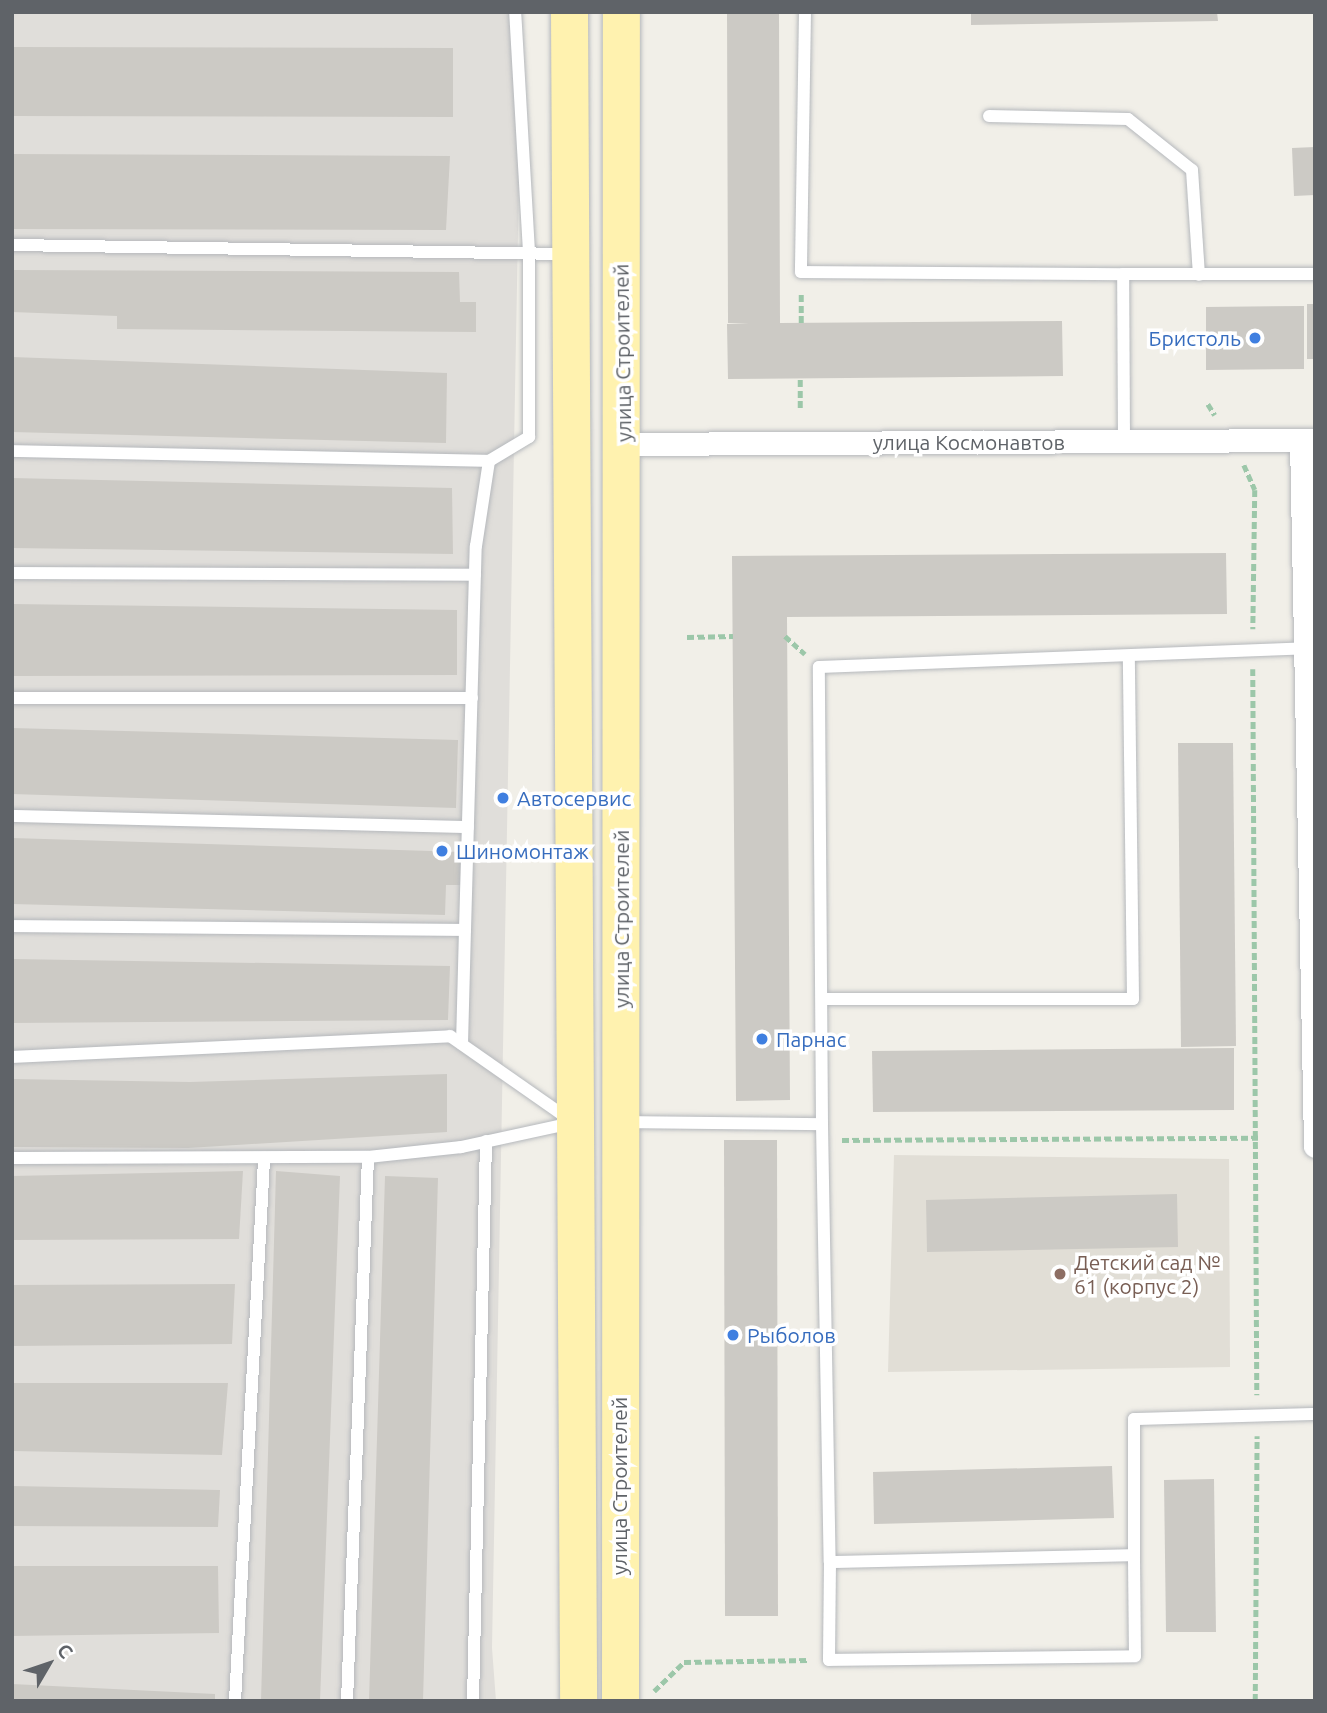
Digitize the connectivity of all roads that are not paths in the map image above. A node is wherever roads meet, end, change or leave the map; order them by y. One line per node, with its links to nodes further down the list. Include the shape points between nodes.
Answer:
1 (515, 12): 7 (lane)
2 (569, 12): 8 (main road, улица Строителей)
3 (621, 12): 14 (main road, улица Строителей)
4 (805, 12): 9 (lane, via 801,272)
5 (989, 116): 11 (lane, via 1128,119 1192,170)
6 (12, 245): 7 (lane)
7 (529, 252): 8 (lane); 17 (lane, via 529,437)
8 (570, 254): 15 (main road, улица Строителей)
9 (1123, 274): 11 (lane); 13 (lane)
10 (1315, 274): 11 (lane)
11 (1199, 275)
12 (1308, 440): 13 (street, улица Космонавтов); 20 (street)
13 (1124, 441): 14 (street, улица Космонавтов)
14 (623, 443): 15 (main road); 35 (main road, улица Строителей)
15 (569, 445): 34 (main road, улица Строителей)
16 (12, 452): 17 (lane)
17 (489, 461): 19 (lane)
18 (12, 573): 19 (lane)
19 (475, 575): 23 (lane)
20 (1309, 648): 21 (lane); 24 (street)
21 (1129, 658): 31 (lane, via 819,667); 31 (lane, via 1133,999)
22 (12, 698): 23 (lane)
23 (472, 698): 26 (lane)
24 (1309, 704): 27 (street)
25 (12, 816): 26 (lane)
26 (468, 827): 29 (lane)
27 (1312, 888): 30 (street)
28 (12, 926): 29 (lane)
29 (465, 930): 32 (lane)
30 (1312, 989): 37 (street)
31 (824, 999): 36 (lane)
32 (463, 1044): 33 (lane, via 450,1036); 34 (lane)
33 (12, 1057)
34 (573, 1122): 35 (main road); 38 (lane); 49 (main road, улица Строителей)
35 (619, 1122): 36 (lane); 50 (main road, улица Строителей)
36 (822, 1124): 45 (lane)
37 (1315, 1125): 39 (street)
38 (486, 1141): 40 (lane); 48 (lane)
39 (1315, 1146)
40 (368, 1157): 42 (lane); 47 (lane)
41 (12, 1158): 42 (lane)
42 (264, 1161): 46 (lane)
43 (1315, 1414): 44 (lane, via 1134,1419)
44 (1134, 1555): 45 (lane); 45 (lane, via 1135,1656 829,1660)
45 (830, 1562)
46 (235, 1701)
47 (347, 1701)
48 (473, 1701)
49 (578, 1701)
50 (620, 1701)

